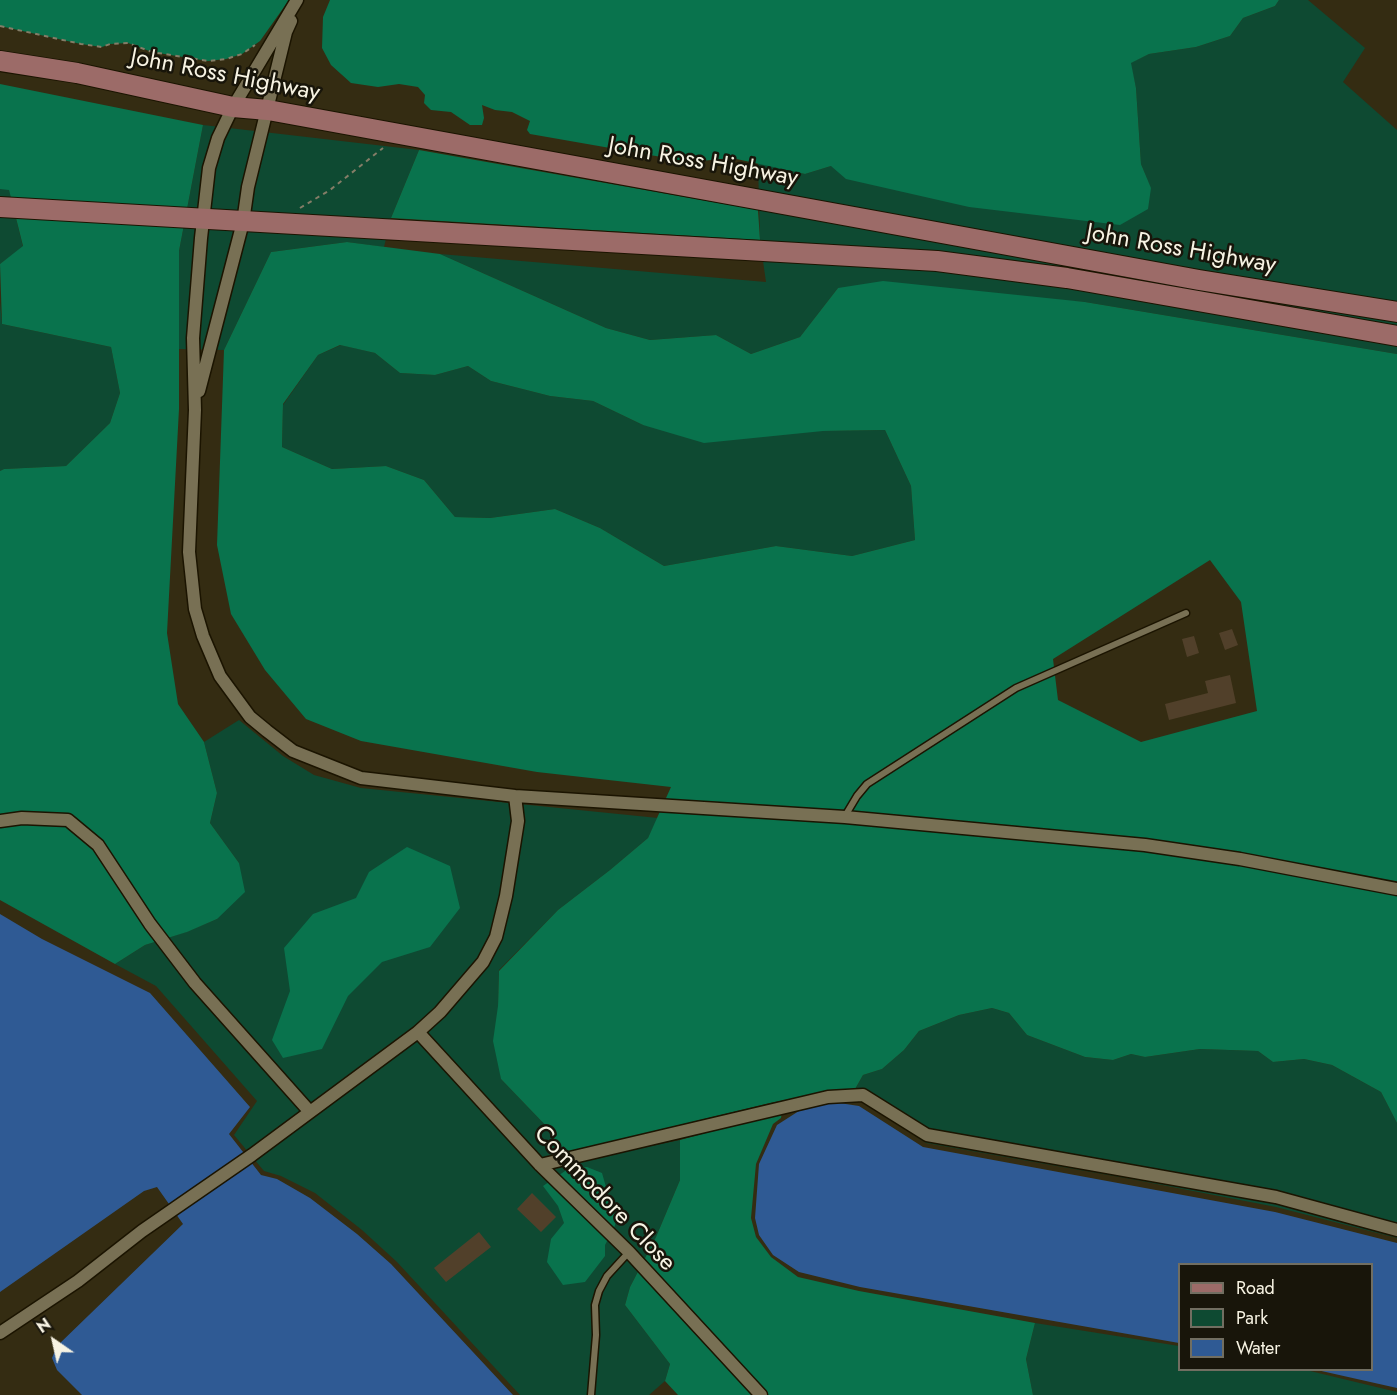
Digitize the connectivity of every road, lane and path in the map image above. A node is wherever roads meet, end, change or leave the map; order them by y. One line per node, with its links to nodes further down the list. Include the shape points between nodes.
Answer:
1 (299, 0): 5 (street); 6 (street, via 286,32)
2 (0, 26): 3 (path, via 102,47 128,43 152,52 208,61 242,54)
3 (260, 41)
4 (0, 61): 5 (main road, John Ross Highway, via 77,73)
5 (233, 107): 6 (main road, John Ross Highway); 9 (street, via 209,168)
6 (268, 110): 7 (main road, John Ross Highway); 10 (street)
7 (399, 134): 11 (path, via 330,190); 12 (main road, John Ross Highway, via 1187,278)
8 (0, 207): 9 (main road, John Ross Highway)
9 (204, 220): 10 (main road, John Ross Highway); 14 (street, via 193,338)
10 (243, 222): 11 (main road, John Ross Highway); 14 (street)
11 (272, 224): 13 (main road, John Ross Highway, via 938,261 1067,278)
12 (1397, 312)
13 (1397, 336)
14 (195, 410): 16 (street, via 189,552 195,609 220,676 250,717 293,751 361,778)
15 (1186, 613): 17 (lane, via 1016,688 867,784)
16 (515, 796): 17 (street); 20 (street, via 518,820 495,937 483,962)
17 (845, 817): 19 (street, via 1145,845)
18 (0, 821): 21 (street, via 68,820 98,845 195,983)
19 (1397, 889)
20 (418, 1032): 21 (street); 22 (street, Commodore Close)
21 (310, 1112): 25 (street)
22 (540, 1165): 23 (street, via 828,1097 863,1095 927,1135 1276,1197); 24 (street, Commodore Close)
23 (1397, 1230)
24 (629, 1252): 26 (lane, via 607,1276 595,1305); 27 (street, Commodore Close)
25 (0, 1333)
26 (591, 1395)
27 (761, 1395)

